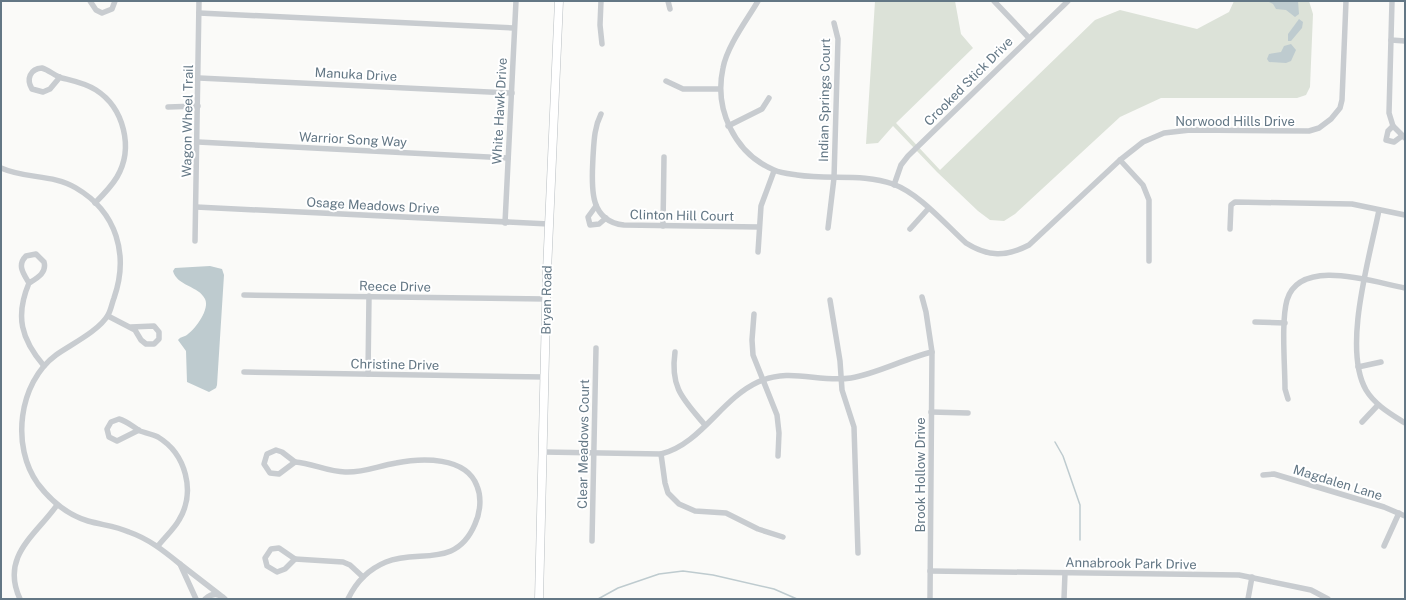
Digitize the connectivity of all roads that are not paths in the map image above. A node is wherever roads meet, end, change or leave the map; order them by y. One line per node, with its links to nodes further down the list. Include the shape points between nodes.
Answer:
1 (90, 1): 2 (street, via 96,10 102,13 112,10)
2 (115, 1)
3 (199, 1): 14 (street, Wagon Wheel Trail)
4 (516, 1): 16 (street, White Hawk Drive)
5 (559, 1): 49 (main road, Bryan Road)
6 (601, 1): 20 (street)
7 (668, 1): 13 (street)
8 (758, 1): 24 (street, Norwood Hills Drive, via 725,60)
9 (994, 1): 17 (street)
10 (1068, 1): 17 (street, Crooked Stick Drive)
11 (1346, 1): 36 (street, Norwood Hills Drive, via 1342,100 1340,108 1325,124 1300,132 1169,132 1143,142)
12 (1392, 1): 18 (street)
13 (670, 9)
14 (199, 13): 16 (street); 22 (street, Wagon Wheel Trail)
15 (834, 23): 39 (street, Indian Springs Court, via 838,39)
16 (514, 28): 25 (street, White Hawk Drive)
17 (1029, 38): 40 (street, Crooked Stick Drive, via 908,156 901,165)
18 (1391, 40): 19 (street); 31 (street, via 1389,113)
19 (1405, 41)
20 (602, 44)
21 (60, 77): 21 (street, via 46,69 39,69 31,73 29,82 32,89 43,92); 41 (street, via 82,83 99,92 115,109 122,126 125,145 121,168 112,185)
22 (198, 78): 25 (street, Manuka Drive); 27 (street, Wagon Wheel Trail)
23 (666, 81): 24 (street, via 684,89)
24 (720, 89): 30 (street, Norwood Hills Drive, via 722,108)
25 (512, 93): 35 (street, White Hawk Drive)
26 (770, 98): 30 (street, via 762,109)
27 (198, 106): 28 (street); 33 (street, Wagon Wheel Trail)
28 (168, 107)
29 (601, 114): 42 (street, via 596,124 592,185)
30 (728, 126): 38 (street, Norwood Hills Drive, via 751,155)
31 (1393, 126): 32 (street); 32 (street, via 1388,131 1386,140 1394,142)
32 (1403, 137)
33 (198, 142): 35 (street, Warrior Song Way); 43 (street, Wagon Wheel Trail)
34 (664, 156): 50 (street)
35 (508, 158): 48 (street, White Hawk Drive)
36 (1120, 160): 44 (street, Norwood Hills Drive, via 1029,245 1011,254 989,253 976,249); 57 (street, via 1143,185 1149,200)
37 (1, 168): 41 (street, via 70,184)
38 (774, 171): 39 (street, Norwood Hills Drive); 51 (street, via 761,206)
39 (834, 178): 40 (street, Norwood Hills Drive, via 868,179); 52 (street, Indian Springs Court)
40 (894, 185): 44 (street, Norwood Hills Drive, via 911,193)
41 (95, 203): 67 (street, via 112,227 121,257 120,279)
42 (596, 206): 47 (street); 47 (street, via 588,217 590,224 599,224)
43 (196, 207): 48 (street, Osage Meadows Drive); 55 (street, Wagon Wheel Trail)
44 (928, 209): 53 (street)
45 (1380, 210): 46 (street); 54 (street, via 1352,204 1235,202 1230,210); 58 (street)
46 (1405, 215)
47 (606, 218): 50 (street, Clinton Hill Court, via 619,224)
48 (506, 223): 49 (street, Osage Meadows Drive)
49 (549, 224): 64 (main road, Bryan Road)
50 (663, 226): 51 (street, Clinton Hill Court)
51 (759, 227): 56 (street)
52 (828, 228)
53 (910, 229)
54 (1230, 230)
55 (196, 241)
56 (758, 252)
57 (1149, 261)
58 (1365, 280): 60 (street); 69 (street, via 1333,275 1306,278 1289,294); 76 (street, via 1357,325)
59 (29, 282): 59 (street, via 22,271 22,261 29,255 36,254 44,262 44,270 40,276); 75 (street, via 22,303 22,325 29,346)
60 (1405, 288)
61 (244, 295): 62 (street, Reece Drive)
62 (369, 296): 64 (street, Reece Drive); 78 (street)
63 (922, 297): 73 (street, Brook Hollow Drive)
64 (546, 299): 79 (main road, Bryan Road)
65 (830, 300): 80 (street)
66 (754, 314): 81 (street, via 753,354)
67 (108, 316): 70 (street); 75 (street, via 87,335)
68 (1255, 322): 69 (street)
69 (1285, 322): 82 (street, via 1284,389)
70 (131, 327): 70 (street, via 146,344 154,344 159,339 159,332 154,326)
71 (596, 348): 91 (street, Clear Meadows Court)
72 (675, 352): 88 (street, via 674,377 678,391)
73 (932, 352): 80 (street, via 860,376); 84 (street, Brook Hollow Drive)
74 (1381, 362): 76 (street)
75 (44, 366): 96 (street, via 24,406 22,437 26,458 35,479)
76 (1358, 367): 83 (street, via 1366,389)
77 (244, 372): 78 (street, Christine Drive)
78 (368, 374): 79 (street, Christine Drive)
79 (545, 377): 90 (main road, Bryan Road)
80 (841, 378): 81 (street, via 789,375); 103 (street, via 842,390 854,427)
81 (762, 380): 88 (street, via 750,386); 93 (street, via 777,415)
82 (1288, 399)
83 (1378, 405): 86 (street); 87 (street)
84 (931, 412): 85 (street); 106 (street, Brook Hollow Drive)
85 (968, 413)
86 (1362, 422)
87 (1405, 424)
88 (705, 425): 92 (street, via 680,447)
89 (139, 430): 89 (street, via 119,419 111,422 107,429 109,437 117,441); 101 (street, via 158,437 169,446 179,458 187,479 184,511 175,527)
90 (543, 452): 91 (street); 116 (main road, Bryan Road)
91 (594, 453): 92 (street); 100 (street, Clear Meadows Court)
92 (661, 454): 99 (street, via 668,493 679,504 695,511 726,513)
93 (778, 456)
94 (295, 462): 94 (street, via 276,450 267,454 264,464 270,473 279,474); 109 (street, via 344,472 366,471 409,461 442,462 461,468 476,483 479,501 476,520 470,535 458,547 438,556 407,557 387,562)
95 (1263, 475): 97 (street, Magdalen Lane, via 1274,474)
96 (57, 505): 101 (street, via 84,520 128,531); 111 (street, via 16,554 14,578)
97 (1399, 513): 98 (street, Magdalen Lane); 102 (street)
98 (1405, 516)
99 (783, 538)
100 (592, 541)
101 (158, 546): 105 (street)
102 (1384, 546)
103 (858, 553)
104 (295, 559): 104 (street, via 279,548 272,549 265,558 270,569 277,572 285,569); 109 (street, via 343,562)
105 (180, 564): 110 (street); 112 (street)
106 (930, 571): 107 (street, Annabrook Park Drive); 117 (street, Brook Hollow Drive)
107 (1065, 573): 108 (street, Annabrook Park Drive); 118 (street)
108 (1252, 576): 119 (street); 120 (street, Annabrook Park Drive, via 1311,590)
109 (363, 577): 115 (street)
110 (220, 595): 113 (street, via 212,595); 114 (street)
111 (20, 599)
112 (196, 599)
113 (205, 599)
114 (225, 599)
115 (348, 599)
116 (539, 599)
117 (930, 599)
118 (1064, 599)
119 (1248, 599)
120 (1328, 599)

